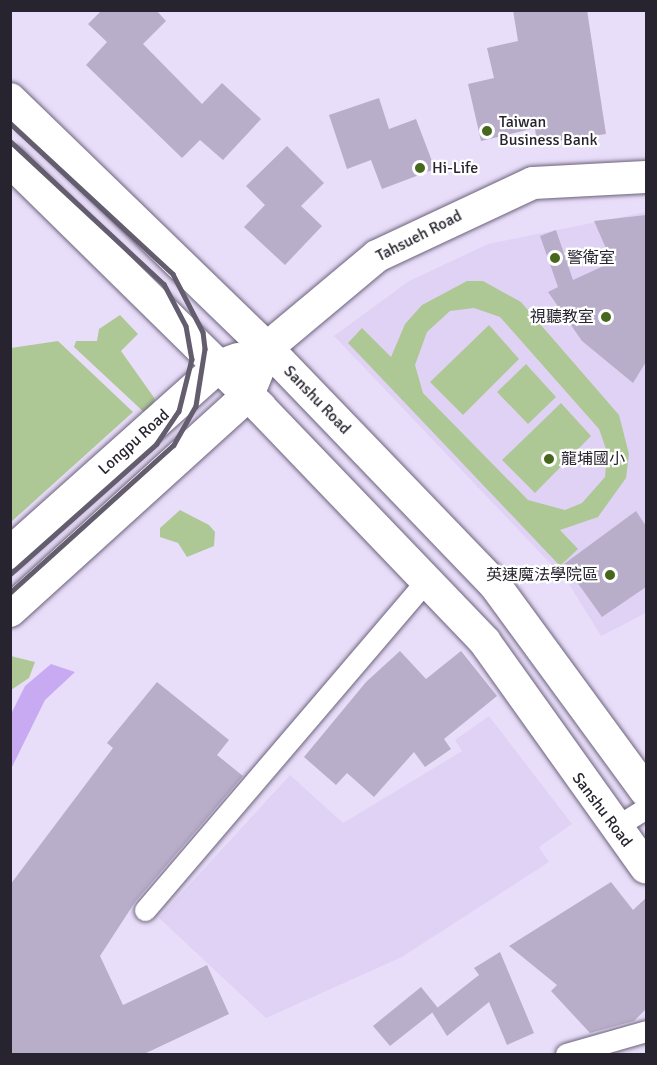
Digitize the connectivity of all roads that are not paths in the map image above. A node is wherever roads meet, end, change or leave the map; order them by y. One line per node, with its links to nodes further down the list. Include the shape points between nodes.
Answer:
1 (10, 99): 4 (street, Sanshu Road)
2 (10, 161): 5 (street, Sanshu Road)
3 (646, 177): 4 (street, Tahsueh Road, via 533,183 511,190 377,256)
4 (267, 348): 5 (street, Longpu Road); 6 (street, Tahsueh Road); 10 (street, Sanshu Road, via 495,585)
5 (219, 366): 6 (street, Sanshu Road); 7 (street, Longpu Road)
6 (248, 395): 8 (street, Sanshu Road); 9 (street)
7 (10, 553)
8 (427, 580): 11 (street, Sanshu Road, via 485,642); 16 (street)
9 (10, 611)
10 (597, 724): 11 (street); 12 (street, Sanshu Road)
11 (558, 751): 14 (street, Sanshu Road)
12 (646, 791)
13 (646, 808): 14 (street)
14 (614, 828): 15 (street, Sanshu Road)
15 (646, 868)
16 (146, 910)
17 (646, 1031): 18 (street)
18 (566, 1054)

